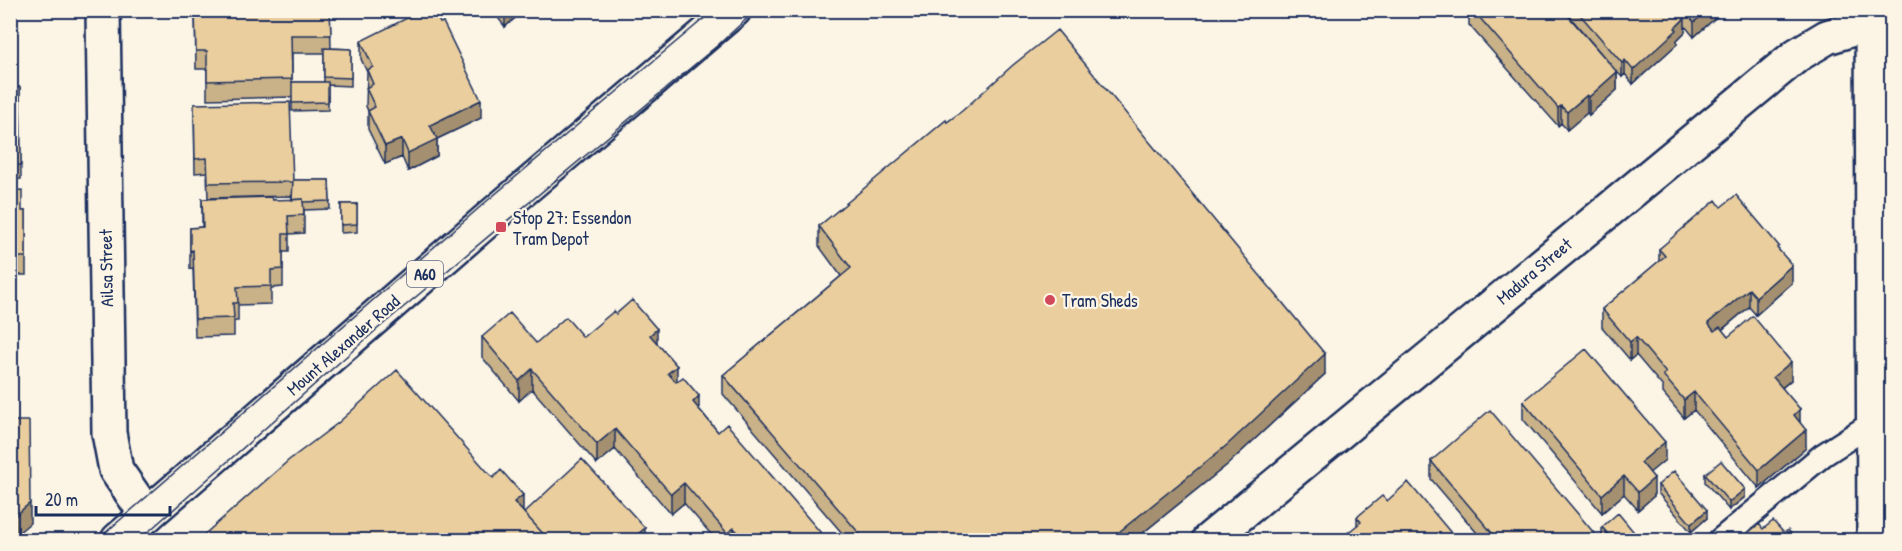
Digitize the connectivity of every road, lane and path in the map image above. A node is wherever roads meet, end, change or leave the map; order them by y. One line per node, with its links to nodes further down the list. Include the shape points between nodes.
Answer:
1 (103, 10): 5 (street, Ailsa Street, via 109,434 116,470)
2 (734, 10): 5 (street, Mount Alexander Road / A60)
3 (1872, 17): 4 (street); 7 (street, Madura Street, via 1797,55)
4 (1874, 422): 8 (lane, via 1823,455); 9 (street)
5 (147, 515): 6 (street, Mount Alexander Road / A60)
6 (118, 540)
7 (1209, 540)
8 (1720, 540)
9 (1874, 540)

